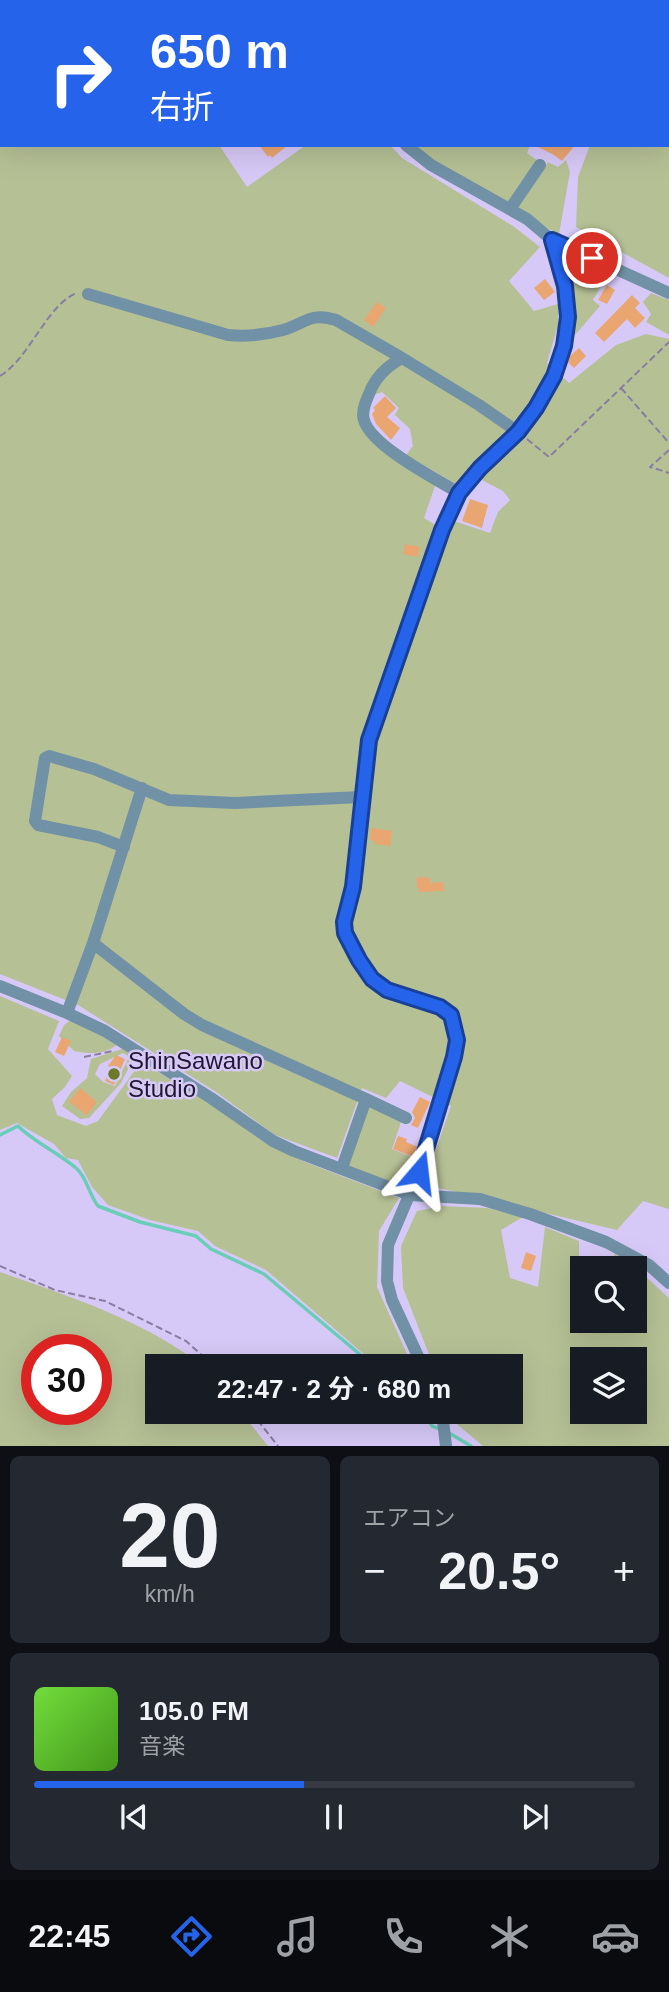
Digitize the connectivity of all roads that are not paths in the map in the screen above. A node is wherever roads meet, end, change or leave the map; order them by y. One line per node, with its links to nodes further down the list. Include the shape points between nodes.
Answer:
1 (408, 147): 3 (street, via 431,165)
2 (540, 165): 3 (street)
3 (510, 209): 4 (street)
4 (552, 240): 5 (street); 8 (street, via 565,286 568,317 564,346 554,376)
5 (669, 293)
6 (88, 294): 7 (street, via 242,337 324,316)
7 (402, 358): 8 (street); 9 (street, via 372,387 364,421 388,449)
8 (518, 432): 9 (street)
9 (459, 493): 11 (street, via 384,692 369,740)
10 (142, 788): 11 (street, via 169,800 206,803); 12 (street); 12 (street, via 94,769 45,758 38,825)
11 (361, 797): 19 (street, via 345,933 372,979 387,990 440,1007 451,1015 456,1029 454,1057)
12 (124, 847): 13 (street)
13 (93, 943): 15 (street); 16 (street, via 202,1025)
14 (0, 986): 15 (street)
15 (67, 1013): 18 (street, via 126,1044 273,1141)
16 (366, 1099): 17 (street); 18 (street)
17 (406, 1118)
18 (342, 1168): 19 (street)
19 (410, 1195): 20 (street, via 480,1199 530,1214 606,1242 649,1265); 21 (street, via 388,1245 387,1281)
20 (669, 1283)
21 (418, 1354)
22 (443, 1424): 23 (street)
23 (446, 1446)

